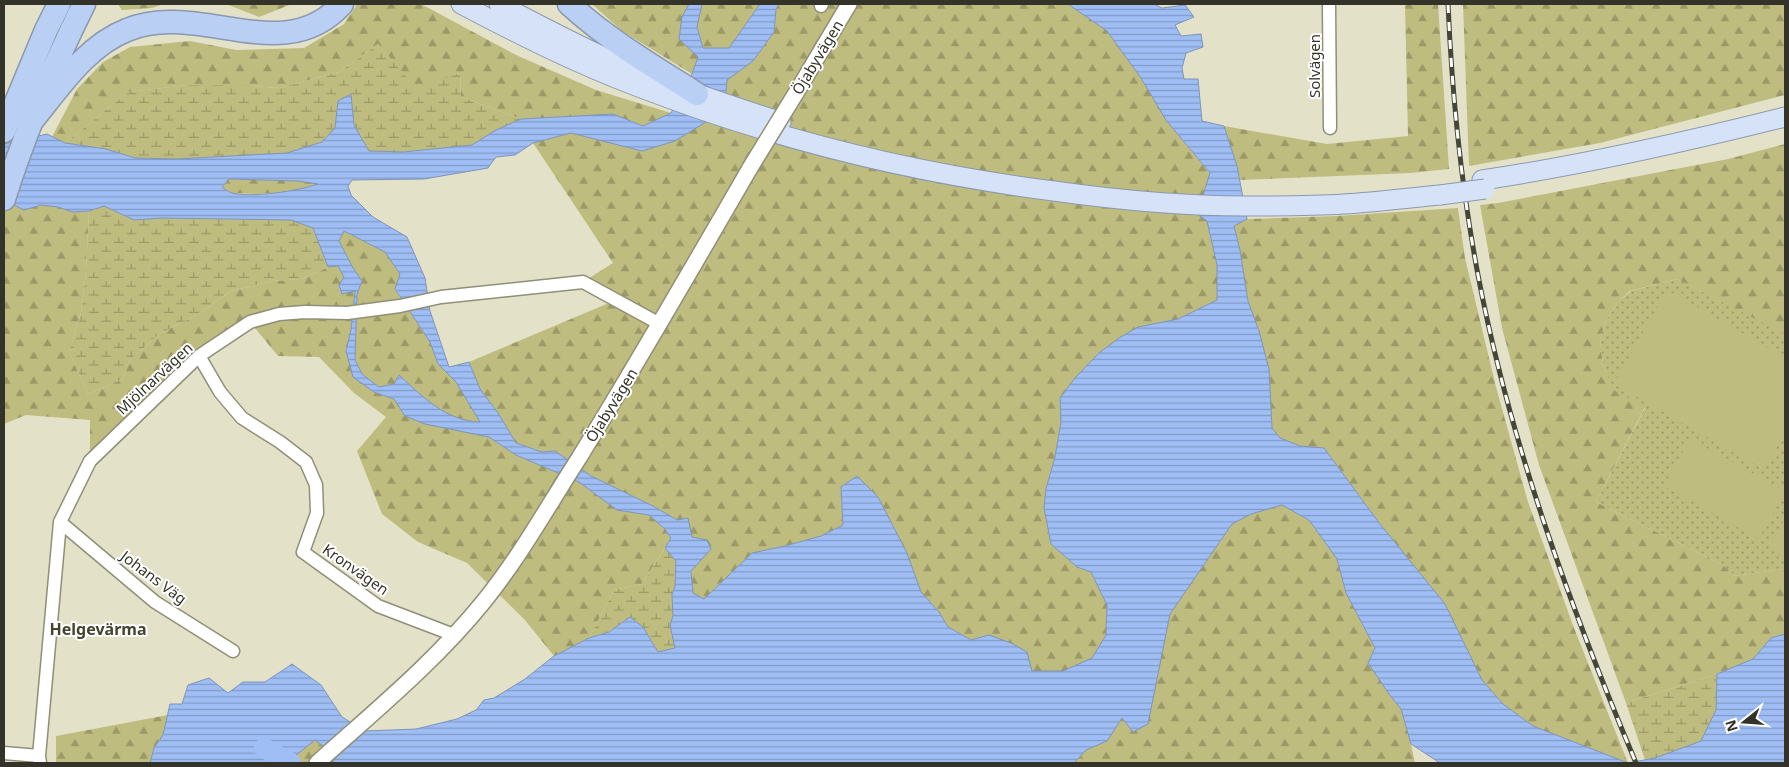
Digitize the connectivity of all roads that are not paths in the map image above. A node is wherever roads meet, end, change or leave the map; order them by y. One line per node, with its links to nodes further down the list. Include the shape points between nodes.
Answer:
1 (59, 4): 16 (highway)
2 (84, 4): 13 (highway)
3 (342, 4): 13 (highway, via 315,25 292,32 261,33 178,21 128,29 113,36 83,61)
4 (461, 4): 9 (main road, via 551,50 636,86)
5 (499, 4): 9 (main road, via 566,40)
6 (570, 4): 9 (highway)
7 (849, 4): 19 (street, Öjabyvägen, bridge)
8 (1330, 4): 15 (street, Solvägen)
9 (672, 87): 10 (highway); 11 (main road)
10 (697, 94): 11 (main road)
11 (723, 110): 17 (main road, bridge, via 813,145 911,168 1012,186 1133,200 1342,204)
12 (1785, 117): 17 (main road)
13 (30, 126): 18 (highway)
14 (1785, 127): 17 (main road, via 1587,173)
15 (1330, 128)
16 (4, 131)
17 (1483, 185)
18 (4, 199)
19 (660, 324): 20 (street, Mjölnarvägen, via 583,282 441,297 347,313 279,314 250,322); 22 (street, Öjabyvägen, via 513,564)
20 (199, 356): 21 (street, Mjölnarvägen, via 90,461); 22 (street, Kronvägen, via 220,392 242,418 306,462 316,485 317,512 303,552 378,606)
21 (60, 522): 23 (street, Johans Väg, via 155,602); 25 (street, Mjölnarvägen)
22 (454, 635): 26 (street, Öjabyvägen, via 421,670)
23 (233, 651)
24 (4, 753): 25 (street)
25 (39, 760)
26 (317, 763)

